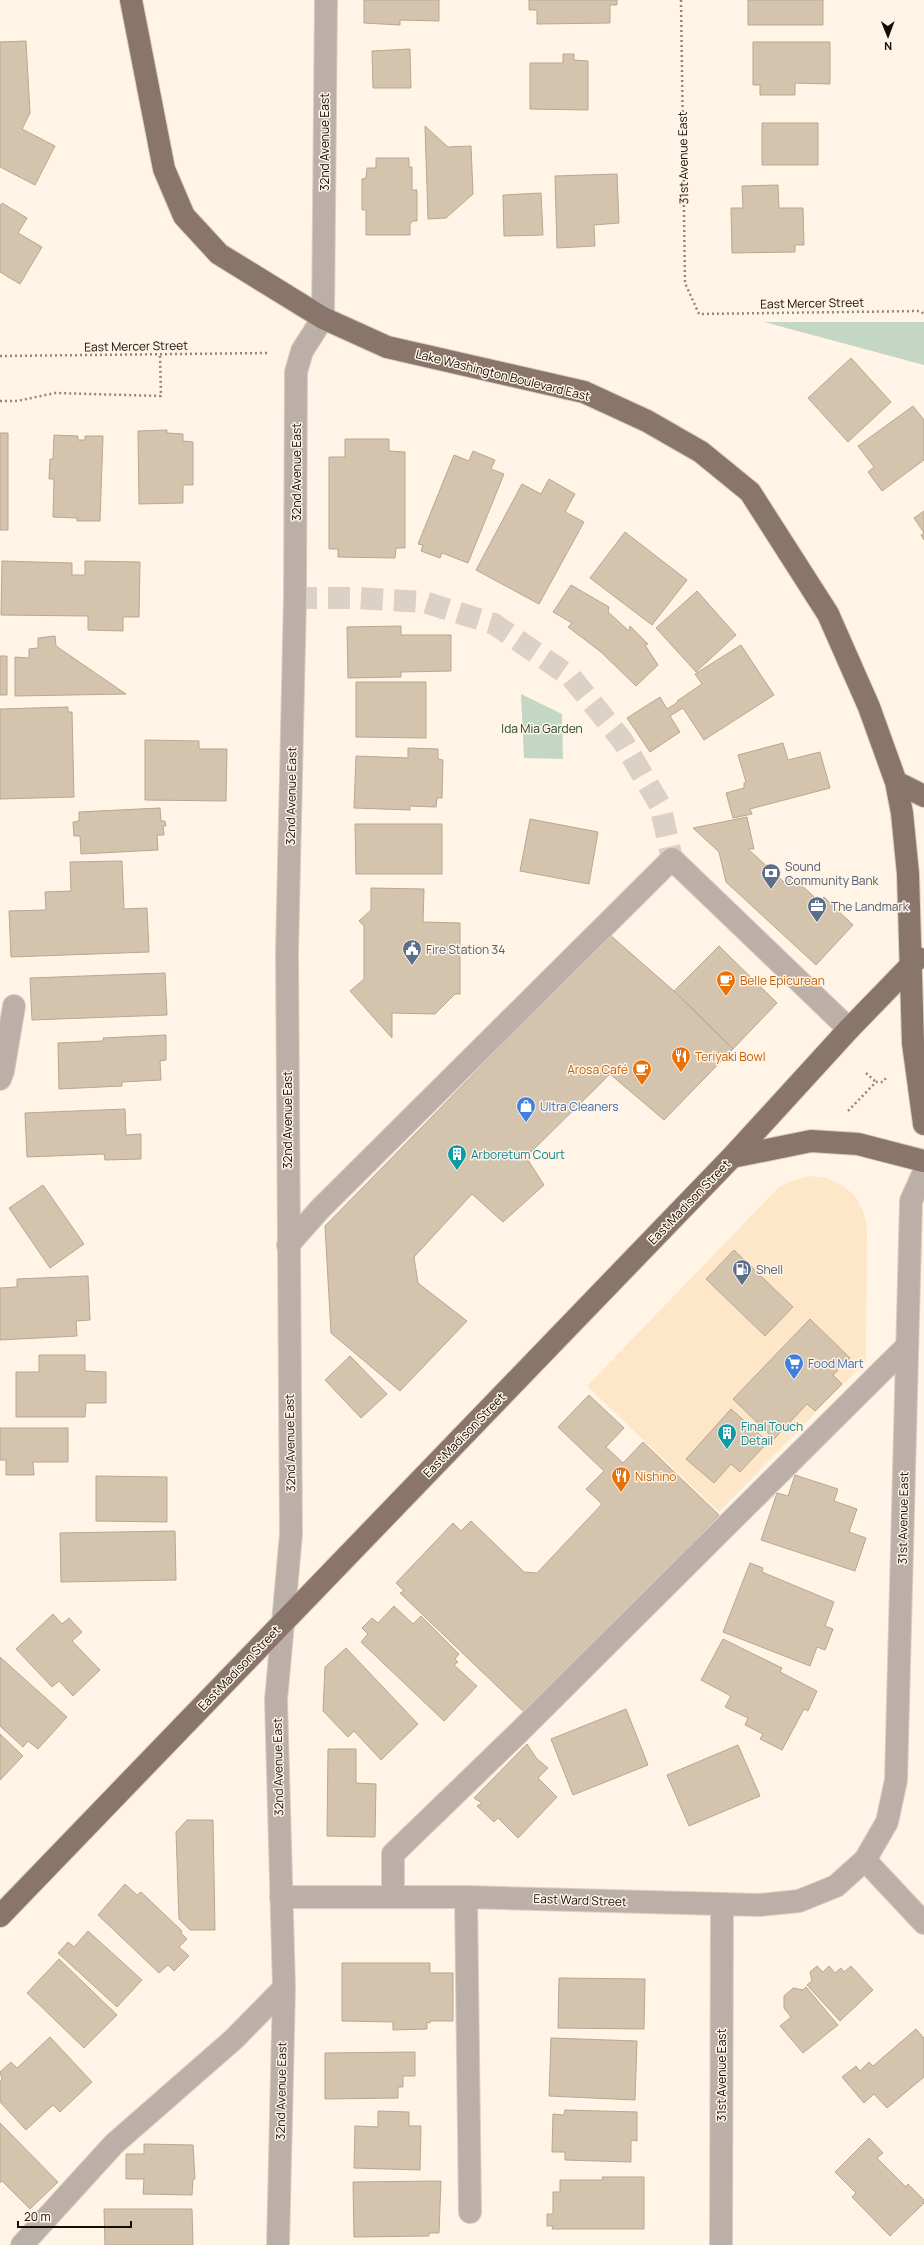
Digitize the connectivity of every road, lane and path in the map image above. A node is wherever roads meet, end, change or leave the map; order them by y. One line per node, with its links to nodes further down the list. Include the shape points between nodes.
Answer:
1 (131, 0): 6 (main road, Lake Washington Boulevard East, via 164,169 184,216 219,254)
2 (326, 0): 6 (street, 32nd Avenue East)
3 (681, 0): 4 (path, 31st Avenue East, via 685,283)
4 (698, 314): 5 (path, East Mercer Street, via 920,311)
5 (924, 314)
6 (323, 318): 11 (main road, Lake Washington Boulevard East, via 387,347 584,392 647,421 707,457 750,492 828,614 869,706); 25 (street, 32nd Avenue East, via 302,351 296,372 295,606 287,952)
7 (272, 353): 8 (path, East Mercer Street)
8 (160, 355): 9 (path, East Mercer Street); 10 (path, via 161,396 55,393 17,401)
9 (0, 356)
10 (0, 401)
11 (896, 782): 12 (main road); 13 (main road, Lake Washington Boulevard East, via 902,813)
12 (924, 796)
13 (918, 958): 15 (main road, East Madison Street); 21 (main road, Lake Washington Boulevard East, via 913,1043)
14 (14, 1006): 18 (street)
15 (849, 1029): 22 (main road, East Madison Street); 25 (street, via 672,859 321,1208)
16 (866, 1073): 19 (path)
17 (887, 1077): 19 (path, via 883,1082)
18 (0, 1079)
19 (876, 1082): 20 (path)
20 (845, 1115)
21 (924, 1124)
22 (732, 1157): 23 (main road, via 811,1141 858,1144); 27 (main road, East Madison Street)
23 (924, 1161)
24 (924, 1172): 26 (street, 31st Avenue East, via 911,1201)
25 (288, 1245): 27 (street, 32nd Avenue East, via 291,1534)
26 (907, 1346): 28 (street, 31st Avenue East, via 896,1780 887,1822); 29 (street, via 521,1731 393,1854)
27 (284, 1622): 30 (street, 32nd Avenue East, via 276,1700); 33 (main road, East Madison Street)
28 (865, 1860): 32 (street, East Ward Street, via 836,1886 799,1901); 34 (street)
29 (393, 1896): 30 (street, East Ward Street); 31 (street, East Ward Street)
30 (281, 1897): 35 (street, 32nd Avenue East)
31 (466, 1897): 32 (street, East Ward Street); 36 (street)
32 (722, 1905): 39 (street, 31st Avenue East)
33 (0, 1916)
34 (924, 1923)
35 (284, 1988): 37 (street, via 234,2039 114,2144); 38 (street, 32nd Avenue East)
36 (470, 2212)
37 (22, 2245)
38 (278, 2245)
39 (721, 2245)

